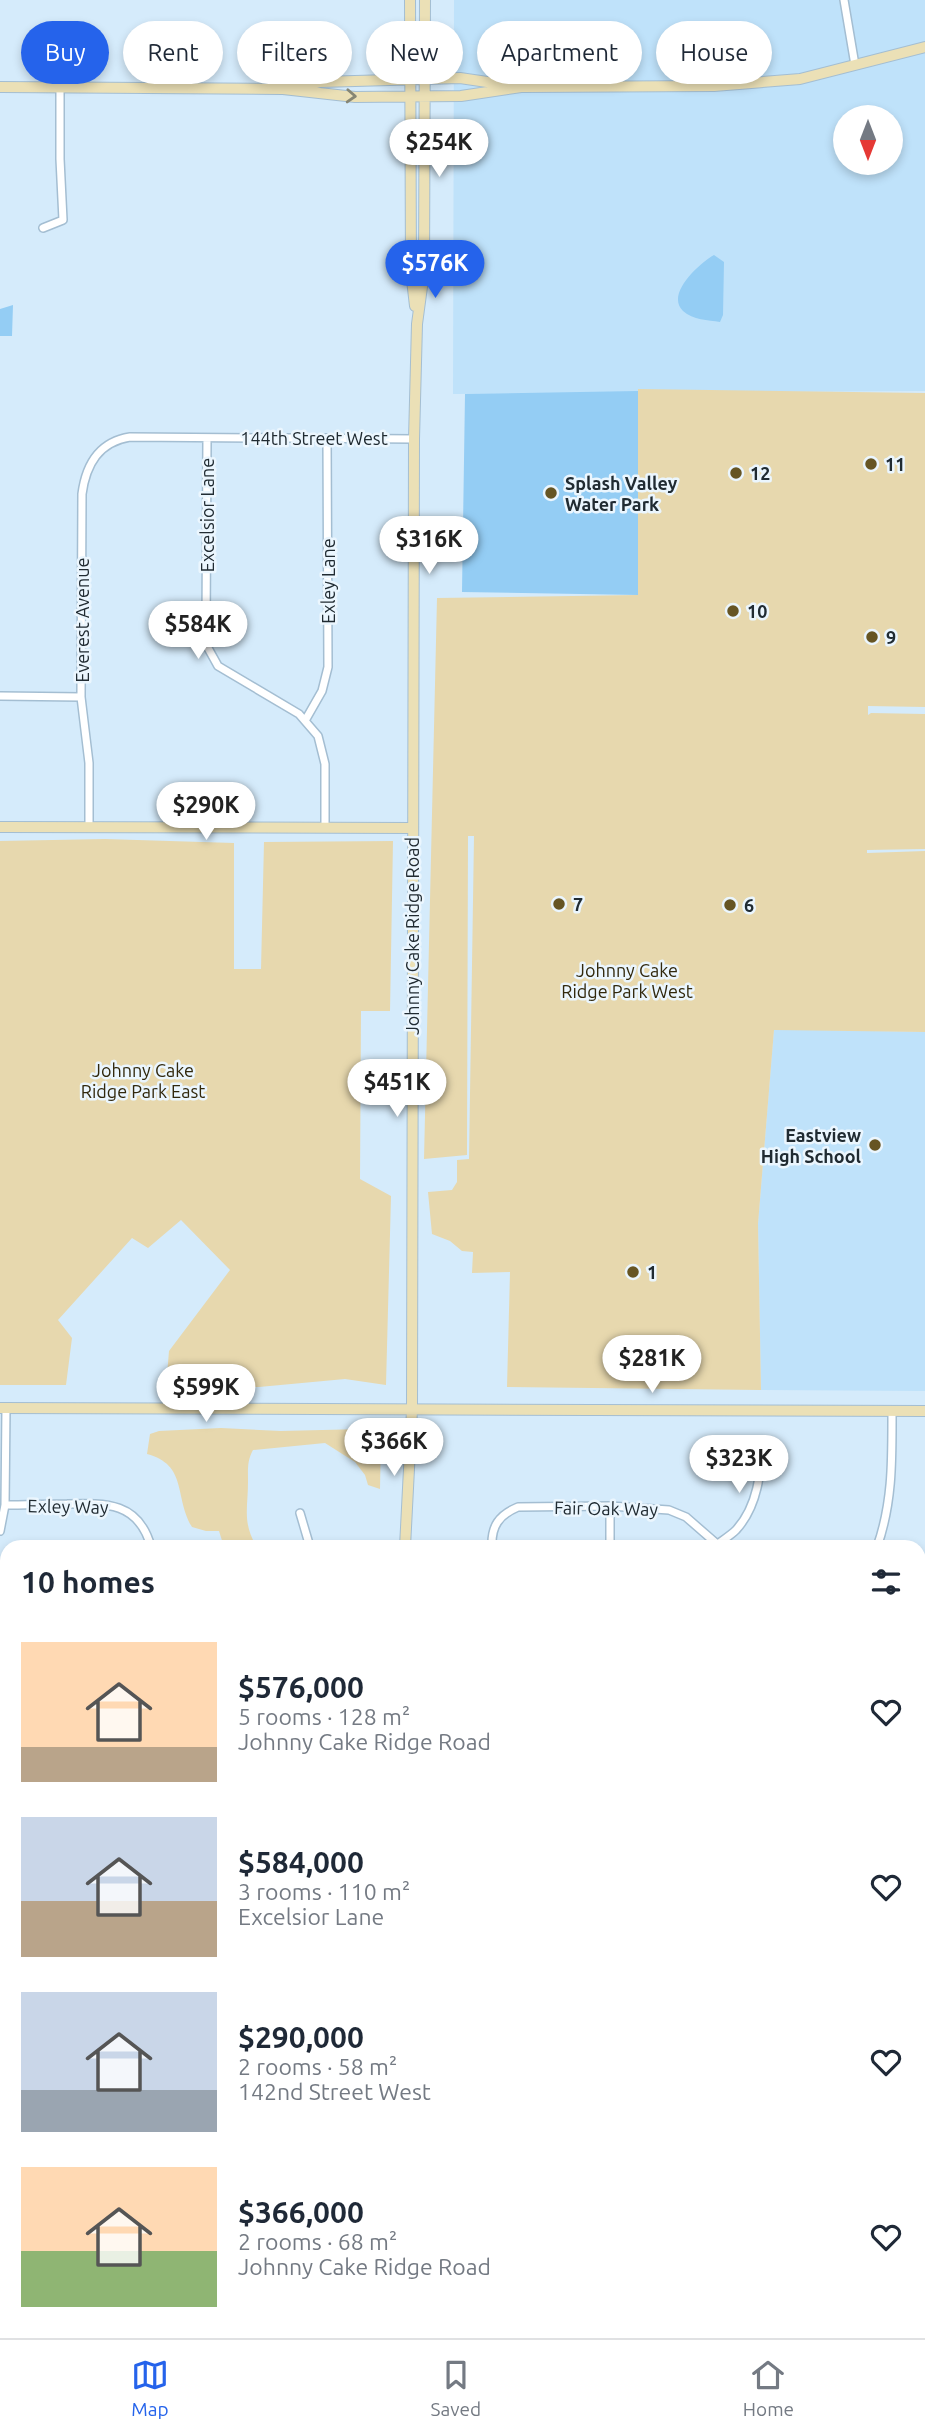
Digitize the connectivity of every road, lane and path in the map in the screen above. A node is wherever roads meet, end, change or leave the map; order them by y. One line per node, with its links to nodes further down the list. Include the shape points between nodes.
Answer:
1 (410, 0): 7 (street, Johnny Cake Ridge Road)
2 (425, 0): 8 (street, Johnny Cake Ridge Road)
3 (844, 0): 5 (street)
4 (925, 47): 5 (street)
5 (855, 65): 9 (street, via 800,79 725,85)
6 (0, 87): 10 (street)
7 (410, 87): 8 (street); 8 (street); 11 (street, via 320,82); 11 (street, one-way to 7, via 355,97); 13 (street, Johnny Cake Ridge Road, via 411,271)
8 (425, 87): 9 (street, via 461,96); 9 (street, via 460,78); 13 (street, Johnny Cake Ridge Road, via 424,272)
9 (521, 87)
10 (60, 88): 11 (street); 12 (street, via 63,220)
11 (283, 89)
12 (43, 229)
13 (417, 324): 17 (street, Johnny Cake Ridge Road)
14 (130, 438): 15 (street, 144th Street West); 19 (street, Everest Avenue, via 97,453 83,485)
15 (207, 438): 16 (street, 144th Street West); 20 (street, Excelsior Lane, via 208,648 227,672)
16 (327, 438): 17 (street, 144th Street West); 20 (street, Exley Lane, via 328,667 322,691)
17 (414, 439): 24 (street, Johnny Cake Ridge Road)
18 (0, 696): 19 (street)
19 (81, 696): 21 (street, Everest Avenue, via 89,763)
20 (306, 719): 23 (street, via 324,755)
21 (89, 826): 22 (street); 23 (street)
22 (0, 827)
23 (325, 828): 24 (street)
24 (413, 828): 26 (street, Johnny Cake Ridge Road)
25 (3, 1408): 26 (street); 30 (street)
26 (412, 1410): 27 (street); 36 (street, Johnny Cake Ridge Road)
27 (892, 1411): 28 (street); 41 (street, via 891,1483)
28 (925, 1411)
29 (762, 1442): 40 (street, via 761,1477 749,1508 736,1530)
30 (5, 1505): 33 (street); 34 (street, Exley Way, via 117,1507 139,1521)
31 (610, 1506): 37 (street, Fair Oak Way, via 518,1507 507,1512 492,1530); 38 (street); 39 (street, Fair Oak Way, via 669,1510 686,1517)
32 (300, 1513): 35 (street)
33 (0, 1531)
34 (148, 1540)
35 (308, 1540)
36 (405, 1540)
37 (492, 1540)
38 (610, 1540)
39 (710, 1540)
40 (722, 1540)
41 (879, 1540)

